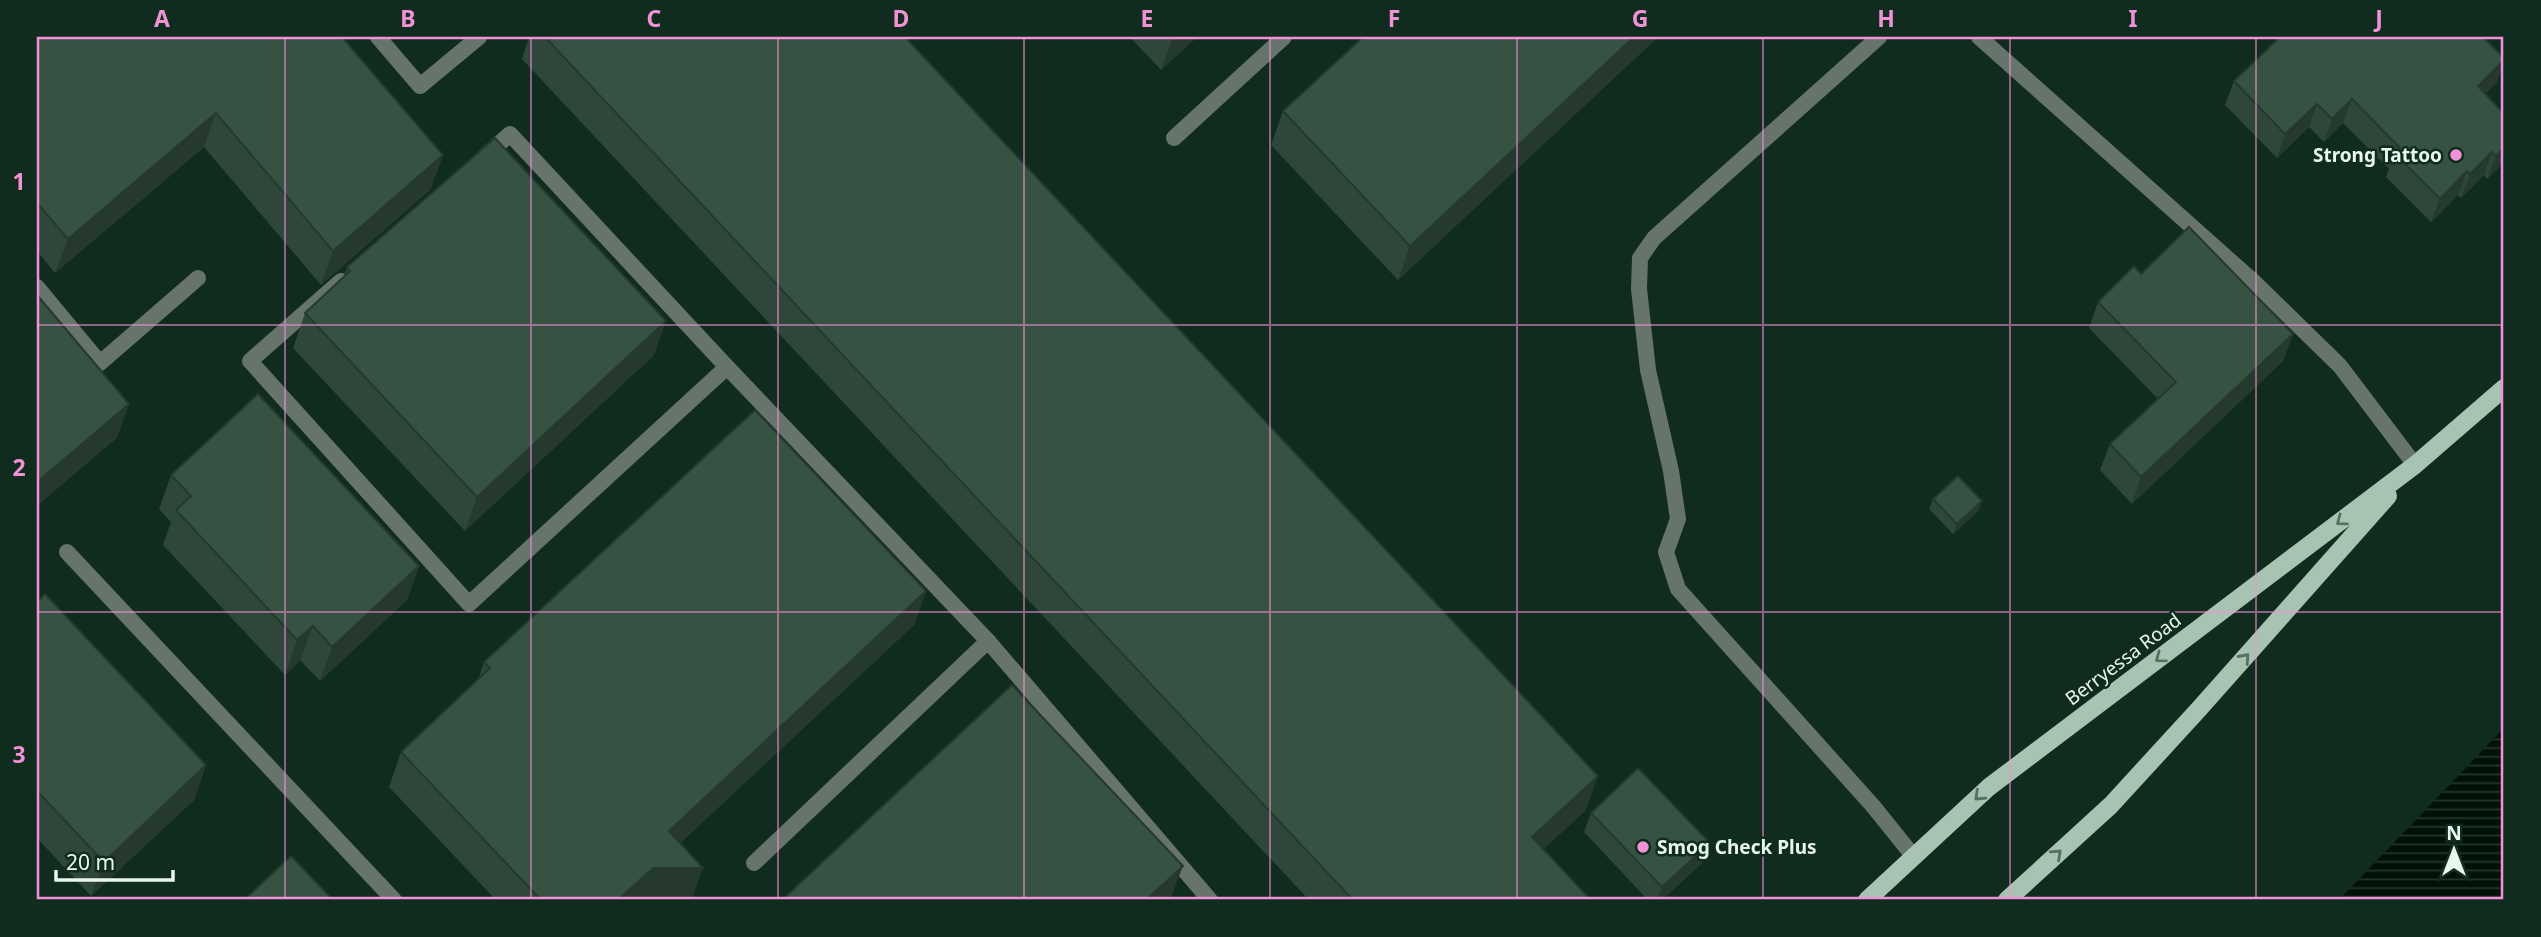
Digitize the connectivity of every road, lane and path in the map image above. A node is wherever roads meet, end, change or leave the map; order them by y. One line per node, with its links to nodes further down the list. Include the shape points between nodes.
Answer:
1 (378, 37): 2 (lane, via 420,86)
2 (479, 37)
3 (1284, 37): 6 (lane)
4 (1880, 37): 16 (lane, via 1654,238 1640,258 1639,289 1648,370 1678,519 1666,552 1678,589)
5 (1979, 37): 13 (lane, via 2321,347)
6 (1174, 138)
7 (469, 170): 11 (lane, via 510,134)
8 (354, 270): 11 (lane, via 250,360 469,604)
9 (198, 278): 10 (lane, via 100,363)
10 (37, 287)
11 (727, 367): 15 (lane)
12 (2504, 388): 13 (main road, Berryessa Road)
13 (2415, 465): 16 (main road, Berryessa Road, one-way to 16, via 1989,787); 21 (main road, Berryessa Road, one-way to 13, via 2110,805)
14 (67, 552): 18 (lane)
15 (988, 641): 17 (lane); 19 (lane)
16 (1914, 857): 20 (main road, Berryessa Road)
17 (754, 863)
18 (394, 900)
19 (1210, 900)
20 (1867, 900)
21 (2007, 900)

